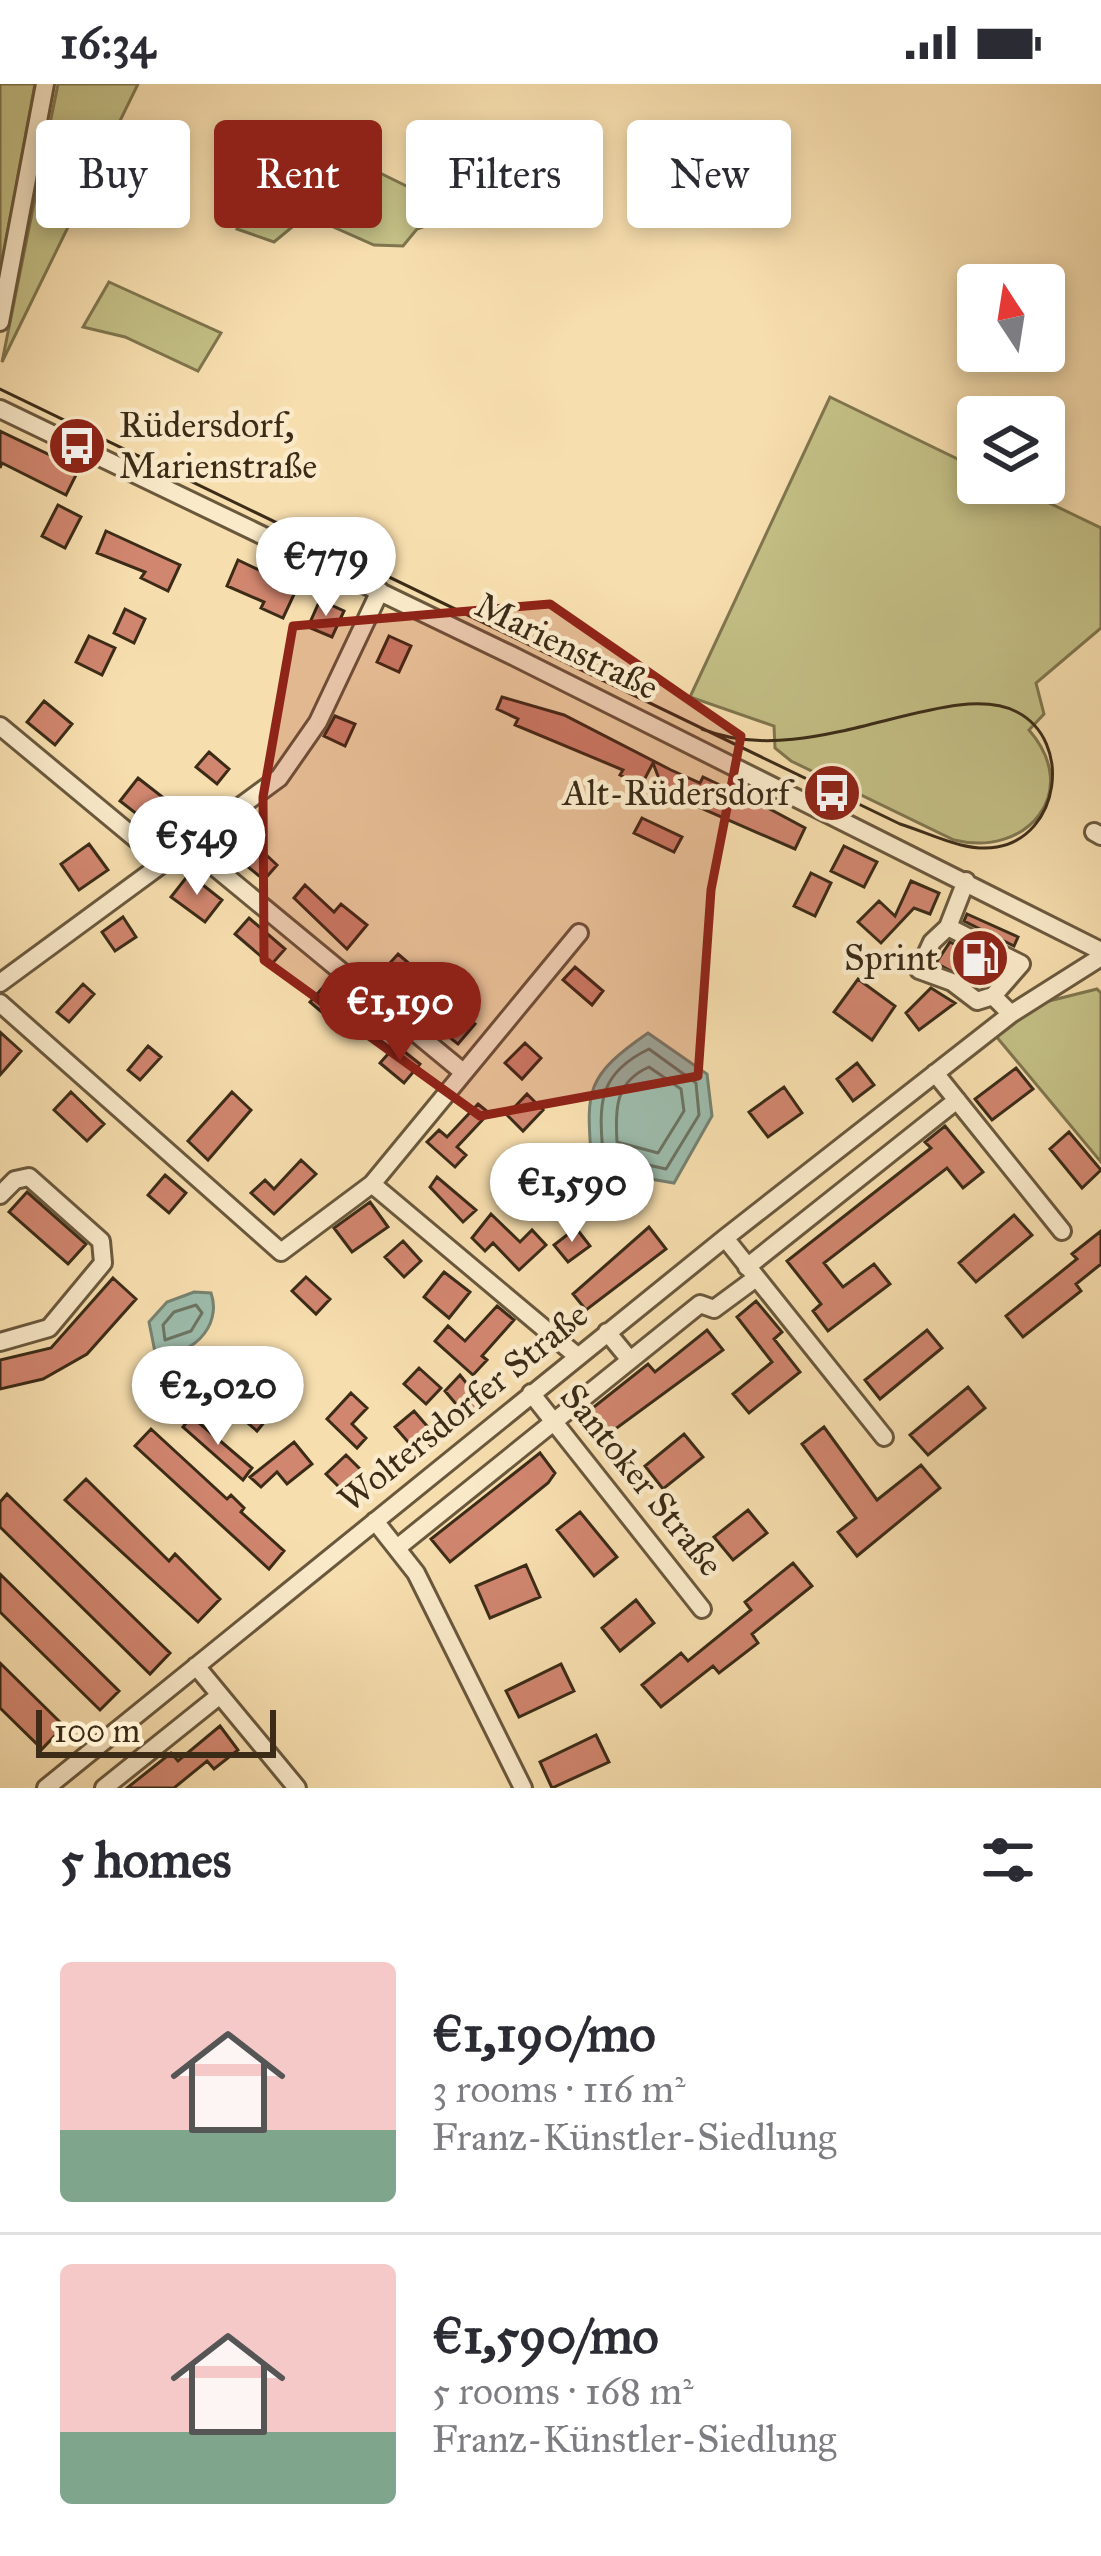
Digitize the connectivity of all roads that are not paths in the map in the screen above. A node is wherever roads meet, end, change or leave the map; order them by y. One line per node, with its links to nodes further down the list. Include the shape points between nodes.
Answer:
1 (45, 84): 2 (street)
2 (0, 322)
3 (0, 409): 4 (street, Marienstraße)
4 (380, 591): 6 (street, via 318,722 279,778); 8 (street, Marienstraße)
5 (0, 726): 7 (street)
6 (187, 844): 7 (street); 16 (street)
7 (158, 863): 12 (street)
8 (966, 881): 9 (street); 11 (street, Marienstraße)
9 (948, 927): 13 (street, via 1021,964); 13 (street, via 919,970 977,1001)
10 (580, 933): 16 (street)
11 (1101, 954): 15 (street, Woltersdorfer Straße)
12 (0, 983)
13 (993, 996): 15 (street)
14 (0, 1003): 19 (street, via 281,1252)
15 (1011, 1014): 17 (street, Woltersdorfer Straße)
16 (463, 1072): 19 (street)
17 (934, 1073): 18 (street); 22 (street, Woltersdorfer Straße)
18 (956, 1100): 21 (street); 23 (street)
19 (372, 1184): 26 (street)
20 (0, 1196): 25 (street, via 29,1178 105,1253 49,1328)
21 (1061, 1232)
22 (724, 1238): 23 (street); 24 (street, Woltersdorfer Straße)
23 (751, 1272): 27 (street, via 714,1309 700,1304); 30 (street)
24 (607, 1332): 26 (street, Woltersdorfer Straße); 27 (street)
25 (0, 1342)
26 (577, 1356): 28 (street, Woltersdorfer Straße)
27 (630, 1360): 29 (street)
28 (531, 1393): 29 (street, Santoker Straße); 31 (street, Woltersdorfer Straße)
29 (554, 1423): 32 (street); 33 (street, Santoker Straße)
30 (884, 1437)
31 (375, 1521): 32 (street); 34 (street, Woltersdorfer Straße)
32 (397, 1548): 39 (street)
33 (702, 1609)
34 (196, 1666): 35 (street); 36 (street, Woltersdorfer Straße)
35 (220, 1695): 37 (street); 38 (street)
36 (46, 1788)
37 (104, 1788)
38 (297, 1788)
39 (523, 1788)

